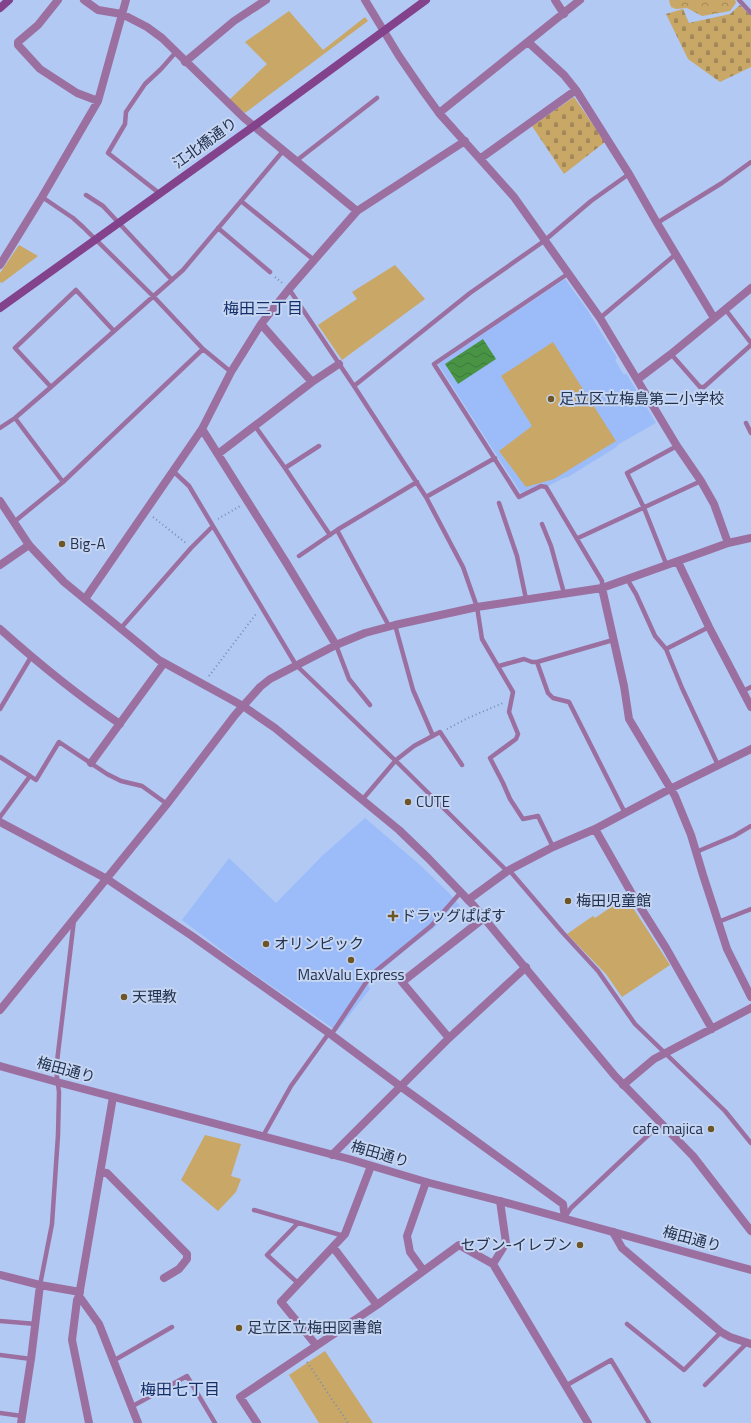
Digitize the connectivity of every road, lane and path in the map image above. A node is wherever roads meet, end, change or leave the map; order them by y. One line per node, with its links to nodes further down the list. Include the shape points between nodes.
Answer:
1 (9, 0): 11 (main road)
2 (58, 0): 21 (street, via 18,45 40,69 77,93)
3 (84, 0): 13 (street, via 98,10)
4 (126, 0): 13 (street)
5 (266, 0): 18 (street, via 234,21)
6 (365, 0): 15 (street)
7 (426, 0): 15 (main road, 江北橋通り)
8 (555, 0): 14 (street)
9 (580, 0): 14 (street)
10 (739, 0): 12 (lane)
11 (0, 8)
12 (751, 13)
13 (122, 14): 17 (street, via 147,26); 21 (street)
14 (564, 14): 16 (street)
15 (384, 30): 22 (street); 23 (main road, 江北橋通り)
16 (528, 42): 19 (street, via 564,75); 22 (street)
17 (176, 52): 18 (street); 30 (lane, via 145,84 126,112 124,124 108,153)
18 (185, 62): 23 (street)
19 (576, 90): 26 (street); 29 (street)
20 (377, 98): 27 (lane)
21 (98, 101): 32 (street)
22 (439, 113): 24 (street)
23 (254, 126): 25 (street); 30 (main road, 江北橋通り)
24 (465, 141): 26 (street); 34 (street)
25 (283, 151): 27 (street); 33 (lane)
26 (481, 158): 39 (street, via 514,197)
27 (296, 161): 34 (street)
28 (751, 162): 36 (lane)
29 (630, 174): 36 (street); 39 (lane, via 591,201)
30 (159, 194): 35 (main road, 江北橋通り)
31 (86, 195): 35 (lane, via 102,206)
32 (42, 197): 38 (lane, via 73,218); 42 (street)
33 (241, 201): 37 (lane); 41 (lane)
34 (356, 211): 41 (street)
35 (118, 223): 38 (main road, 江北橋通り); 45 (lane)
36 (657, 223): 40 (street)
37 (218, 228): 43 (lane); 45 (lane)
38 (95, 239): 48 (lane); 49 (main road, 江北橋通り)
39 (544, 241): 44 (street); 62 (lane, via 470,294)
40 (676, 254): 51 (lane); 52 (street)
41 (314, 260): 46 (street)
42 (0, 264)
43 (270, 272): 46 (path)
44 (569, 273): 51 (street); 73 (lane, via 434,364)
45 (172, 280): 48 (lane)
46 (289, 289): 53 (street); 58 (lane)
47 (751, 289): 50 (street)
48 (154, 297): 54 (lane); 56 (lane)
49 (0, 308)
50 (725, 309): 52 (street); 55 (lane)
51 (600, 318): 60 (street)
52 (714, 318): 57 (street)
53 (261, 324): 59 (street); 61 (street)
54 (114, 331): 63 (lane); 63 (lane, via 76,290 15,348)
55 (751, 344): 57 (lane, via 704,387 700,387)
56 (203, 349): 59 (lane); 77 (lane)
57 (671, 354): 60 (street)
58 (339, 364): 61 (street); 62 (lane)
59 (231, 372): 68 (street)
60 (638, 379): 71 (street)
61 (312, 382): 66 (street)
62 (354, 386): 78 (lane)
63 (51, 387): 64 (lane)
64 (15, 418): 67 (lane); 77 (lane)
65 (746, 423): 69 (lane)
66 (255, 426): 72 (street); 74 (lane)
67 (0, 428)
68 (202, 429): 72 (street); 75 (street)
69 (751, 432)
70 (319, 446): 74 (lane)
71 (677, 446): 76 (street); 83 (lane, via 627,473)
72 (218, 454): 80 (street)
73 (495, 458): 79 (lane); 90 (lane, via 519,497 546,486)
74 (285, 468): 89 (lane)
75 (173, 471): 84 (street); 87 (lane, via 189,486)
76 (701, 481): 83 (lane); 92 (street, via 714,504)
77 (63, 482): 85 (lane)
78 (417, 482): 79 (lane); 88 (lane)
79 (426, 497): 105 (lane, via 463,567)
80 (248, 501): 87 (path); 111 (street)
81 (0, 502): 85 (street)
82 (499, 503): 103 (lane, via 517,556)
83 (644, 508): 90 (lane); 98 (lane)
84 (145, 511): 94 (path); 102 (street)
85 (13, 523): 93 (street)
86 (542, 524): 101 (lane)
87 (212, 525): 94 (lane); 104 (lane)
88 (337, 530): 89 (lane); 106 (lane)
89 (330, 535): 95 (lane)
90 (578, 538): 100 (lane, via 602,581)
91 (751, 538): 92 (street)
92 (728, 543): 96 (street)
93 (29, 545): 97 (street); 102 (street, via 64,582)
94 (191, 548): 108 (lane)
95 (299, 556)
96 (678, 562): 98 (street); 107 (street)
97 (0, 564)
98 (667, 566): 99 (street)
99 (627, 578): 100 (street); 112 (lane, via 655,636)
100 (602, 588): 101 (street); 110 (street)
101 (564, 593): 103 (street)
102 (85, 598): 108 (street)
103 (526, 600): 105 (street)
104 (261, 607): 116 (lane); 118 (path)
105 (477, 607): 106 (street); 117 (lane, via 482,639)
106 (392, 625): 111 (street); 128 (lane, via 413,690)
107 (709, 627): 112 (lane); 120 (street)
108 (121, 628): 115 (street)
109 (0, 629): 113 (street)
110 (613, 640): 114 (lane); 136 (street, via 629,719)
111 (336, 645): 116 (street); 122 (lane, via 350,679)
112 (666, 649): 134 (lane)
113 (31, 657): 125 (lane); 126 (street, via 86,702)
114 (537, 662): 117 (lane, via 524,659); 139 (lane, via 548,693 553,698 569,702)
115 (164, 663): 118 (street); 126 (street)
116 (296, 665): 123 (street, via 270,679); 131 (lane)
117 (499, 666): 121 (lane, via 513,692)
118 (203, 684): 123 (street)
119 (751, 688): 120 (lane)
120 (743, 691): 124 (street)
121 (511, 700): 127 (path); 144 (lane, via 509,712 518,734 516,739 490,758 523,819 538,816)
122 (370, 705)
123 (243, 706): 137 (street, via 275,728); 138 (street)
124 (751, 707)
125 (0, 709)
126 (120, 724): 132 (street)
127 (440, 732): 128 (lane); 133 (lane)
128 (433, 736): 131 (lane)
129 (751, 749): 134 (street)
130 (0, 757): 135 (lane)
131 (396, 760): 137 (lane); 146 (lane)
132 (91, 763): 135 (lane, via 59,742 36,780); 138 (lane, via 122,781 142,786)
133 (462, 765)
134 (718, 765): 136 (street)
135 (30, 776): 140 (lane)
136 (670, 789): 139 (street); 145 (street)
137 (362, 800): 148 (street, via 399,830)
138 (167, 804): 147 (street)
139 (625, 814): 143 (street)
140 (0, 817)
141 (0, 822): 147 (street)
142 (751, 826): 145 (lane)
143 (595, 829): 144 (street); 158 (street)
144 (553, 848): 146 (street)
145 (696, 852): 153 (street)
146 (508, 871): 149 (street); 161 (lane, via 598,971 635,1024)
147 (107, 879): 152 (street); 159 (street)
148 (461, 892): 149 (street); 159 (lane, via 431,926 372,975)
149 (468, 900): 151 (street)
150 (751, 909): 153 (lane)
151 (484, 918): 154 (street); 160 (street, via 402,982)
152 (74, 920): 157 (street); 163 (lane, via 56,1070)
153 (718, 922): 155 (street, via 727,950)
154 (526, 967): 160 (street); 164 (street)
155 (751, 997)
156 (751, 1008): 158 (street)
157 (0, 1009)
158 (712, 1029): 161 (street)
159 (330, 1034): 165 (street); 168 (lane, via 291,1086)
160 (449, 1038): 165 (street)
161 (665, 1053): 164 (street); 169 (lane, via 725,1111)
162 (0, 1066): 163 (street, 梅田通り)
163 (57, 1082): 166 (street, 梅田通り); 188 (lane, via 58,1135 52,1224)
164 (623, 1085): 167 (street)
165 (400, 1086): 170 (street); 176 (street, via 563,1204)
166 (113, 1097): 168 (street, 梅田通り); 172 (street)
167 (661, 1124): 176 (lane, via 571,1208); 178 (street, via 692,1156)
168 (263, 1136): 170 (street, 梅田通り)
169 (751, 1143)
170 (332, 1155): 171 (street, 梅田通り)
171 (371, 1166): 173 (street, 梅田通り); 180 (street)
172 (100, 1172): 186 (street, via 107,1173 187,1254 187,1259 179,1269); 189 (street)
173 (426, 1182): 174 (street, 梅田通り); 183 (street, via 407,1236 410,1252)
174 (500, 1201): 176 (street, 梅田通り); 182 (street, via 506,1243)
175 (254, 1210): 177 (lane)
176 (565, 1218): 179 (street, 梅田通り)
177 (298, 1222): 180 (lane); 187 (lane, via 267,1255)
178 (751, 1231)
179 (613, 1232): 184 (street, 梅田通り); 195 (street, via 622,1248)
180 (344, 1236): 181 (street)
181 (333, 1247): 187 (street); 190 (street)
182 (493, 1264): 183 (street, via 459,1245); 202 (street)
183 (423, 1270): 190 (street)
184 (751, 1270)
185 (0, 1275): 188 (street)
186 (164, 1278)
187 (299, 1284): 197 (street, via 281,1302)
188 (40, 1285): 189 (street); 192 (street)
189 (79, 1294): 201 (street, via 99,1324); 207 (street, via 76,1300 72,1340)
190 (377, 1304): 197 (street)
191 (0, 1321): 192 (lane)
192 (36, 1324): 200 (street)
193 (627, 1324): 195 (lane, via 684,1370)
194 (172, 1327): 201 (lane)
195 (721, 1332): 196 (street)
196 (749, 1343): 203 (lane)
197 (316, 1345): 199 (street)
198 (0, 1355): 200 (lane)
199 (302, 1355): 210 (street, via 240,1397); 211 (path)
200 (31, 1360): 206 (street)
201 (113, 1361): 204 (street)
202 (567, 1385): 212 (street); 213 (lane, via 611,1360)
203 (705, 1386)
204 (131, 1407): 208 (street); 209 (lane, via 187,1376)
205 (0, 1413): 206 (lane)
206 (21, 1420)
207 (89, 1423)
208 (138, 1423)
209 (215, 1423)
210 (257, 1423)
211 (348, 1423)
212 (588, 1423)
213 (649, 1423)

